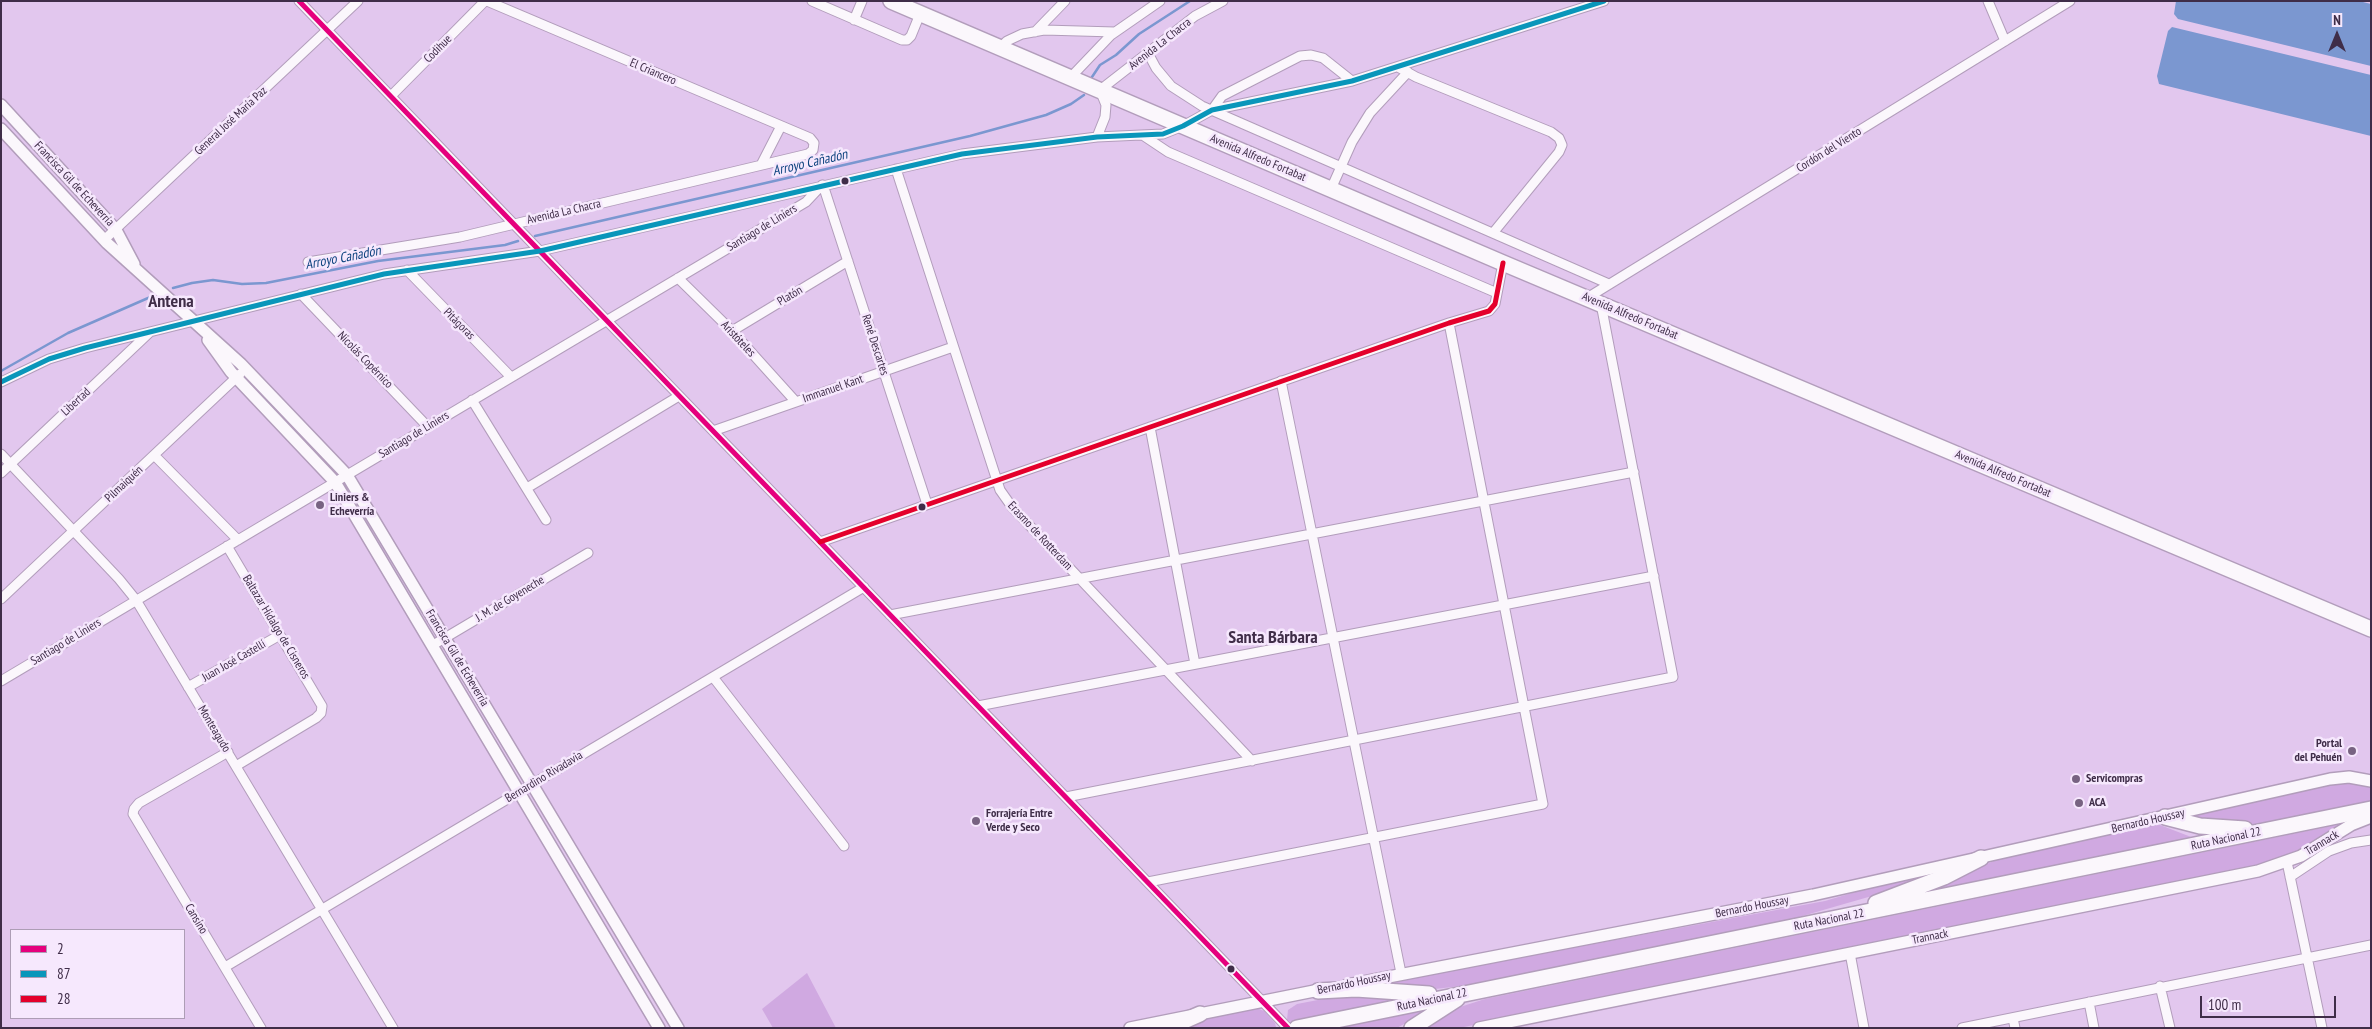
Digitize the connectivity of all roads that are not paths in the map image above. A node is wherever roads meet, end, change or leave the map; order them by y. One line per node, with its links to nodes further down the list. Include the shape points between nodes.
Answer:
1 (299, 1): 15 (street)
2 (358, 1): 15 (street, General José María Paz)
3 (486, 1): 26 (street, Codihue); 29 (street, El Criancero)
4 (812, 1): 14 (street)
5 (862, 1): 14 (street)
6 (891, 1): 13 (main road, Avenida Alfredo Fortabat)
7 (1065, 1): 16 (street)
8 (1160, 1): 17 (street)
9 (1223, 1): 20 (street, Avenida La Chacra, via 1195,16)
10 (1604, 1): 21 (street)
11 (1988, 1): 18 (street)
12 (2070, 1): 18 (street, Cordón del Viento)
13 (920, 14): 14 (street, via 907,40); 19 (main road, Avenida Alfredo Fortabat)
14 (854, 20)
15 (327, 30): 26 (street); 41 (street, General José María Paz)
16 (1035, 32): 17 (street); 19 (street, via 1007,40)
17 (1115, 32): 23 (street)
18 (2005, 41): 51 (street, Cordón del Viento)
19 (1000, 48): 23 (main road, Avenida Alfredo Fortabat)
20 (1148, 52): 25 (street, Avenida La Chacra); 28 (street, via 1171,86)
21 (1398, 67): 22 (street); 24 (street)
22 (1408, 72): 36 (street, via 1370,113); 42 (street, via 1559,138 1562,146 1559,152)
23 (1070, 78): 25 (main road, Avenida Alfredo Fortabat)
24 (1352, 81): 28 (street); 28 (street, via 1323,58 1300,56 1222,96)
25 (1100, 90): 30 (main road, Avenida Alfredo Fortabat); 33 (street, via 1106,105)
26 (391, 96): 40 (street)
27 (1, 105): 41 (street, Francisca Gil de Echeverría)
28 (1212, 110): 30 (street); 36 (street)
29 (781, 126): 34 (street, El Criancero, via 810,138); 35 (street)
30 (1183, 126): 32 (street, via 1163,134); 39 (main road, Avenida Alfredo Fortabat)
31 (1, 129): 43 (street, Francisca Gil de Echeverría)
32 (1144, 136): 33 (street); 52 (street, via 1168,152)
33 (1097, 137): 37 (street, via 962,154)
34 (814, 146): 35 (street, Avenida La Chacra, via 808,154)
35 (761, 166): 40 (street, Avenida La Chacra)
36 (1340, 166): 39 (street); 42 (street)
37 (896, 168): 38 (street); 60 (street, Erasmo de Rotterdam)
38 (823, 185): 44 (street); 45 (street, René Descartes); 50 (street, Santiago de Liniers, via 806,202)
39 (1331, 189): 47 (main road, Avenida Alfredo Fortabat)
40 (514, 224): 44 (street); 46 (street, Avenida La Chacra)
41 (116, 230): 43 (street, General José María Paz); 48 (street, Francisca Gil de Echeverría)
42 (1493, 233): 51 (street)
43 (104, 240): 48 (street, Francisca Gil de Echeverría)
44 (540, 251): 49 (street); 56 (street)
45 (848, 261): 58 (street, Platón); 62 (street, René Descartes)
46 (308, 262)
47 (1503, 263): 52 (street); 54 (main road, Avenida Alfredo Fortabat)
48 (137, 270): 55 (street, Francisca Gil de Echeverría)
49 (407, 270): 53 (street); 63 (street, Pitágoras)
50 (678, 278): 56 (street, Santiago de Liniers); 58 (street, Aristóteles)
51 (1609, 284): 54 (street, Cordón del Viento)
52 (1497, 293): 57 (street, via 1495,304 1489,311)
53 (301, 294): 55 (street); 70 (street, Nicolás Copérnico)
54 (1594, 301): 76 (street); 99 (main road, Avenida Alfredo Fortabat)
55 (194, 321): 59 (street); 61 (street, Francisca Gil de Echeverría); 64 (street, Francisca Gil de Echeverría)
56 (607, 321): 63 (street, Santiago de Liniers); 67 (street)
57 (1449, 323): 65 (street); 82 (street)
58 (732, 331): 69 (street, Aristóteles)
59 (151, 332): 66 (street, via 49,359); 75 (street, Libertad)
60 (953, 347): 62 (street, Immanuel Kant); 79 (street, Erasmo de Rotterdam)
61 (246, 369): 64 (street, Pilmaiquén); 78 (street, Francisca Gil de Echeverría)
62 (884, 372): 69 (street, Immanuel Kant); 83 (street, René Descartes)
63 (511, 377): 68 (street, Santiago de Liniers)
64 (236, 378): 74 (street, Pilmaiquén); 80 (street, Francisca Gil de Echeverría)
65 (1281, 381): 71 (street); 86 (street)
66 (1, 382)
67 (680, 396): 72 (street); 81 (street)
68 (472, 400): 70 (street, Santiago de Liniers); 81 (street)
69 (796, 402): 72 (street, Immanuel Kant)
70 (428, 427): 78 (street, Santiago de Liniers)
71 (1150, 427): 79 (street); 91 (street)
72 (713, 431): 88 (street)
73 (1, 454): 75 (street, Monteagudo)
74 (154, 455): 85 (street, Pilmaiquén); 87 (street)
75 (11, 464): 77 (street, Libertad); 85 (street, Monteagudo)
76 (1634, 472): 82 (street); 92 (street)
77 (1, 473)
78 (346, 475): 80 (street, Santiago de Liniers); 101 (street, Francisca Gil de Echeverría)
79 (996, 480): 83 (street); 93 (street, Erasmo de Rotterdam, via 1012,507)
80 (335, 482): 87 (street, Santiago de Liniers); 103 (street, Francisca Gil de Echeverría)
81 (526, 488): 84 (street)
82 (1484, 501): 86 (street); 97 (street)
83 (927, 504): 88 (street)
84 (546, 520)
85 (74, 531): 95 (street, Pilmaiquén); 96 (street, Monteagudo)
86 (1312, 534): 91 (street); 102 (street)
87 (238, 540): 89 (street, Santiago de Liniers)
88 (820, 542): 94 (street)
89 (227, 546): 96 (street, Santiago de Liniers); 100 (street, Baltazar Hidalgo de Cisneros)
90 (588, 553): 101 (street, J. M. de Goyeneche)
91 (1175, 560): 93 (street); 104 (street)
92 (1654, 576): 97 (street); 110 (street, via 1673,677)
93 (1080, 578): 98 (street); 105 (street, Erasmo de Rotterdam)
94 (864, 587): 98 (street); 106 (street, Bernardino Rivadavia)
95 (1, 599)
96 (136, 600): 107 (street, Santiago de Liniers); 108 (street, Monteagudo)
97 (1504, 605): 102 (street); 110 (street)
98 (890, 615): 109 (street)
99 (2371, 629)
100 (280, 634): 108 (street, Juan José Castelli); 114 (street, Baltazar Hidalgo de Cisneros, via 320,699 322,710 316,718)
101 (445, 638): 103 (street, J. M. de Goyeneche); 116 (street, Francisca Gil de Echeverría)
102 (1333, 638): 104 (street); 111 (street)
103 (433, 646): 117 (street, Francisca Gil de Echeverría)
104 (1195, 664): 105 (street)
105 (1166, 670): 109 (street); 113 (street, Erasmo de Rotterdam)
106 (713, 677): 116 (street, Bernardino Rivadavia); 124 (street)
107 (1, 681)
108 (188, 687): 112 (street, Monteagudo)
109 (978, 706): 118 (street)
110 (1524, 707): 111 (street); 122 (street, via 1543,804)
111 (1354, 740): 113 (street); 122 (street)
112 (228, 752): 114 (street, Monteagudo); 134 (street, Cansino, via 139,803 134,809 134,817)
113 (1252, 760): 118 (street)
114 (236, 766): 129 (street, Monteagudo)
115 (2371, 781): 120 (street, Bernardo Houssay, via 2349,777 2330,780)
116 (532, 784): 117 (street, Bernardino Rivadavia); 146 (street, Francisca Gil de Echeverría)
117 (520, 792): 129 (street, Bernardino Rivadavia); 145 (street, Francisca Gil de Echeverría)
118 (1066, 797): 128 (street)
119 (2369, 812): 121 (main road, Ruta Nacional 22); 126 (street, Trannack)
120 (2165, 817): 121 (main road, via 2218,828); 125 (street, Bernardo Houssay)
121 (2282, 828): 130 (main road, Ruta Nacional 22)
122 (1374, 838): 128 (street); 135 (street)
123 (2371, 840): 127 (street, via 2329,851)
124 (844, 846)
125 (1981, 858): 130 (main road, via 1928,884); 135 (street, Bernardo Houssay, via 1813,895)
126 (2287, 862): 127 (street); 132 (street, Trannack, via 2258,871)
127 (2290, 878): 133 (street)
128 (1148, 882): 140 (street)
129 (322, 909): 134 (street, Bernardino Rivadavia); 144 (street, Monteagudo)
130 (1832, 920): 138 (main road, Ruta Nacional 22)
131 (2371, 945): 133 (street)
132 (1850, 953): 152 (street, Trannack); 153 (street)
133 (2307, 958): 136 (street); 158 (street)
134 (225, 967): 143 (street, Cansino)
135 (1401, 973): 137 (street, Bernardo Houssay)
136 (2160, 986): 139 (street); 157 (street)
137 (1318, 991): 138 (main road, via 1356,989 1419,994); 140 (street, Bernardo Houssay)
138 (1476, 991): 150 (main road, Ruta Nacional 22); 151 (main road)
139 (2089, 1002): 142 (street); 156 (street)
140 (1264, 1003): 141 (street, Bernardo Houssay); 149 (street)
141 (1200, 1014): 147 (street, Bernardo Houssay); 148 (main road)
142 (2013, 1018): 154 (street); 155 (street)
143 (261, 1028)
144 (394, 1028)
145 (659, 1028)
146 (678, 1028)
147 (1130, 1028)
148 (1168, 1028)
149 (1288, 1028)
150 (1297, 1028)
151 (1412, 1028)
152 (1479, 1028)
153 (1864, 1028)
154 (1962, 1028)
155 (2016, 1028)
156 (2094, 1028)
157 (2170, 1028)
158 (2322, 1028)

